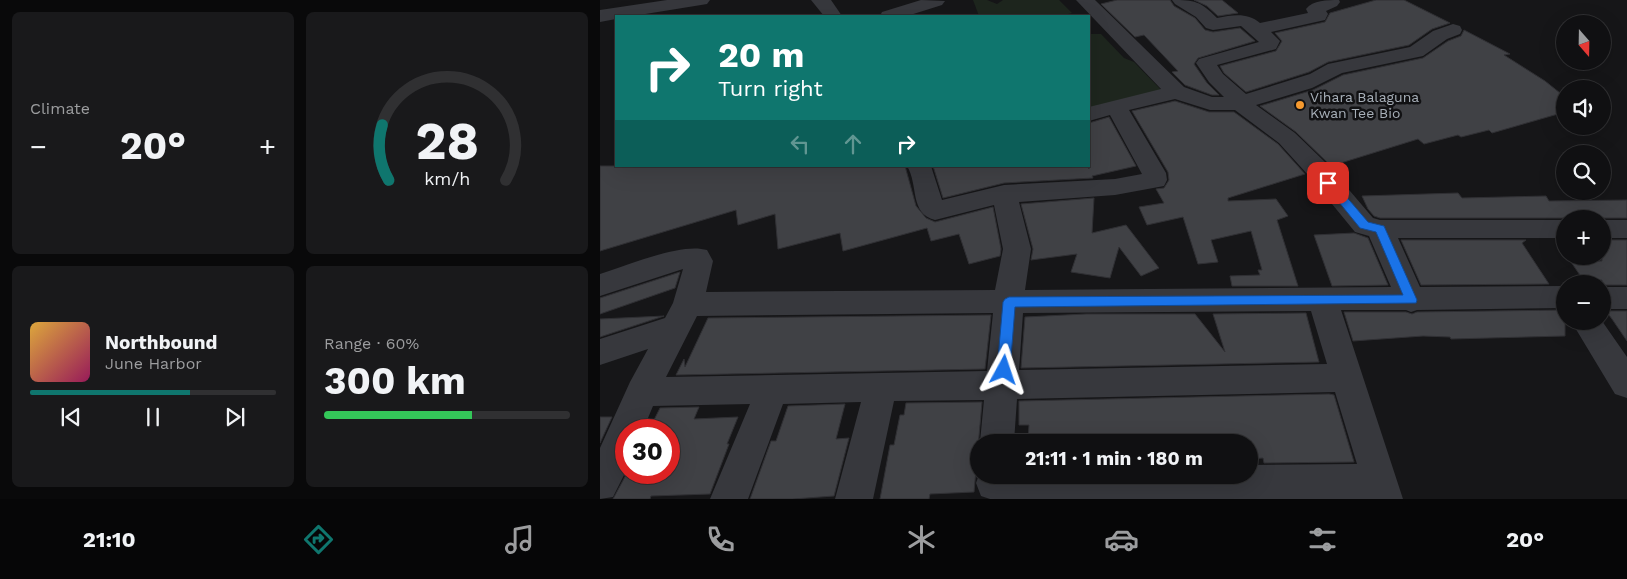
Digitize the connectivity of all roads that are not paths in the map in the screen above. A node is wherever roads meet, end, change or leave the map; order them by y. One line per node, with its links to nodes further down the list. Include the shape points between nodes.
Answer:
1 (701, 0): 11 (street)
2 (712, 0): 8 (street)
3 (820, 0): 9 (street)
4 (936, 0): 10 (street)
5 (1181, 0): 12 (street, via 1213,24 1244,20)
6 (1091, 1): 14 (street)
7 (1331, 2): 12 (street, via 1315,9 1318,16)
8 (712, 15)
9 (832, 15)
10 (892, 15)
11 (600, 16)
12 (1257, 29): 15 (street, via 1270,41 1270,45 1206,63)
13 (1453, 30): 15 (street, via 1416,52 1335,68 1320,78)
14 (1176, 92): 15 (street, via 1210,103); 16 (street)
15 (1242, 104): 20 (street, via 1287,138 1364,225)
16 (1116, 107): 17 (street); 19 (street, via 1155,180 1115,188)
17 (1090, 114)
18 (920, 167): 19 (street, via 935,211)
19 (1004, 194): 30 (street, via 1017,249)
20 (1380, 229): 21 (street); 29 (street)
21 (1556, 229)
22 (1611, 229): 23 (street)
23 (1627, 229)
24 (600, 285): 31 (street, via 681,258 697,257 699,261)
25 (1556, 298): 29 (street)
26 (1611, 298): 27 (street)
27 (1627, 298)
28 (1323, 300): 29 (street); 30 (street); 34 (street)
29 (1411, 300)
30 (1009, 302): 31 (street); 36 (street)
31 (676, 328): 33 (street); 39 (street)
32 (1592, 330): 35 (street)
33 (600, 352)
34 (1348, 378): 36 (street); 43 (street)
35 (1627, 384)
36 (1002, 386): 37 (street); 40 (street)
37 (881, 388): 38 (street); 45 (street)
38 (772, 390): 39 (street); 44 (street)
39 (642, 392): 41 (street)
40 (998, 434)
41 (603, 474)
42 (993, 486): 43 (street)
43 (1383, 491)
44 (729, 499)
45 (854, 499)

